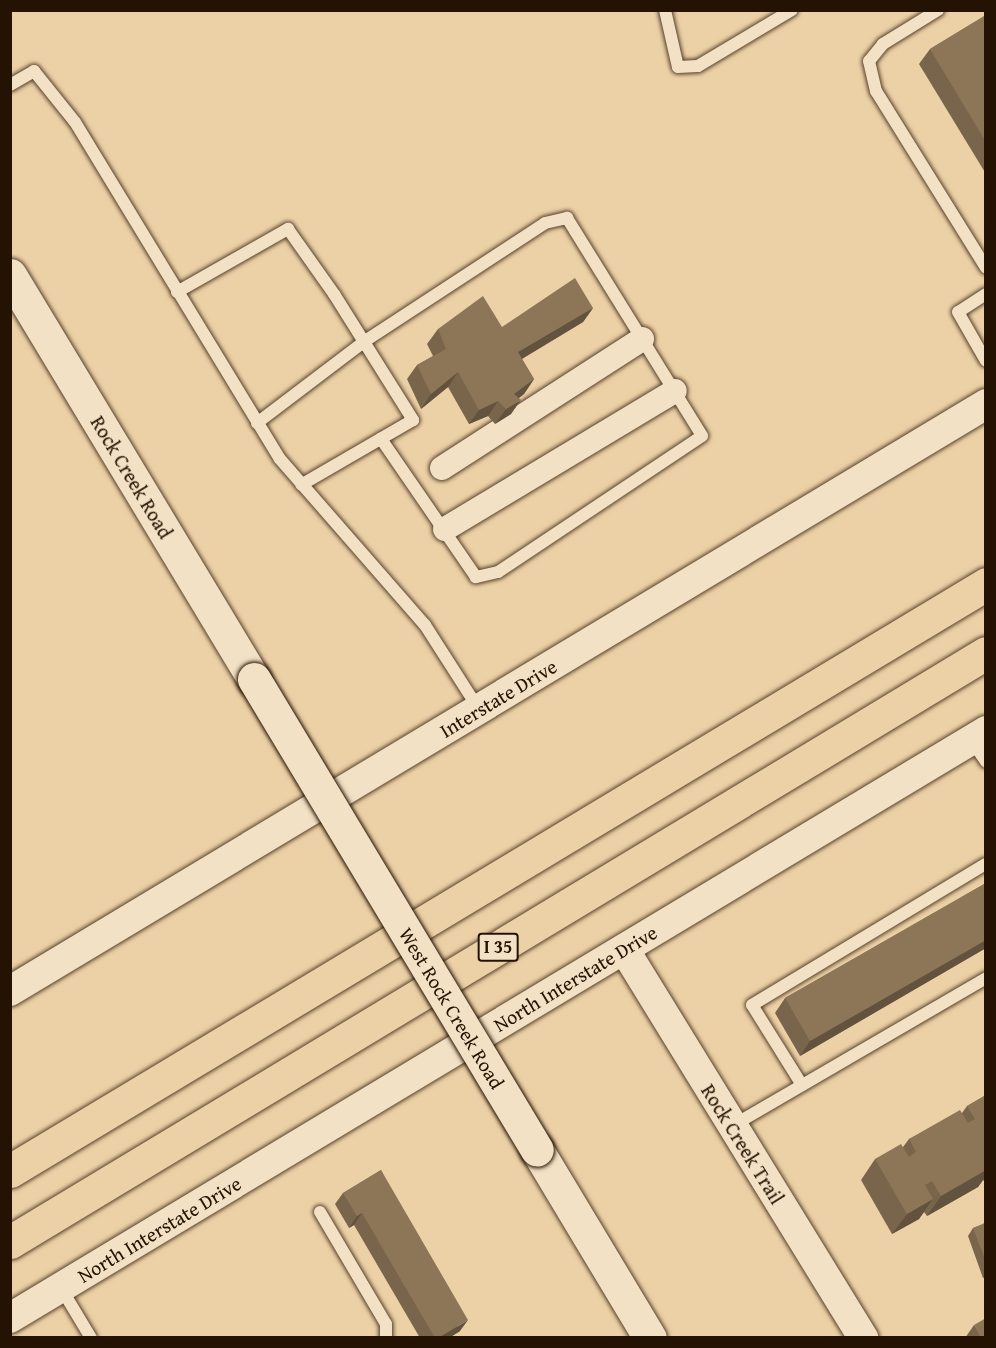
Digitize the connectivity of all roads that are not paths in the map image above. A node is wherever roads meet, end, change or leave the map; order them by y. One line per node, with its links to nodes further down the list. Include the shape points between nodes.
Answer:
1 (665, 10): 2 (lane, via 678,67 698,66)
2 (792, 10)
3 (938, 10): 5 (lane, via 884,44 869,61 876,91)
4 (10, 85): 7 (lane, via 34,71 75,122)
5 (986, 268)
6 (10, 275): 21 (main road, Rock Creek Road)
7 (177, 292): 10 (lane, via 288,230); 14 (lane)
8 (986, 294): 11 (lane, via 958,312)
9 (642, 339): 10 (lane, via 567,218 545,223); 12 (lane); 16 (street)
10 (365, 344): 14 (lane); 15 (lane, via 413,420)
11 (986, 361)
12 (675, 390): 18 (street); 18 (lane, via 702,436 498,572 476,577)
13 (986, 404): 22 (street, Interstate Drive)
14 (257, 423): 17 (lane)
15 (381, 439): 17 (lane); 18 (lane)
16 (442, 468)
17 (302, 485): 22 (lane, via 425,625)
18 (445, 528)
19 (986, 584): 30 (highway)
20 (986, 653): 32 (highway, I 35)
21 (254, 679): 37 (main road, West Rock Creek Road, bridge)
22 (479, 709): 27 (street, Interstate Drive)
23 (981, 744): 25 (street, North Interstate Drive)
24 (986, 864): 28 (lane, via 752,1005)
25 (624, 950): 29 (street, Rock Creek Trail); 33 (street, North Interstate Drive)
26 (986, 978): 28 (lane)
27 (10, 991)
28 (802, 1085): 29 (lane)
29 (732, 1126): 38 (street, Rock Creek Trail)
30 (10, 1171)
31 (320, 1212): 36 (lane, via 386,1324)
32 (10, 1242)
33 (61, 1288): 34 (street, North Interstate Drive); 35 (lane)
34 (10, 1318)
35 (91, 1338)
36 (386, 1338)
37 (650, 1338)
38 (863, 1338)

